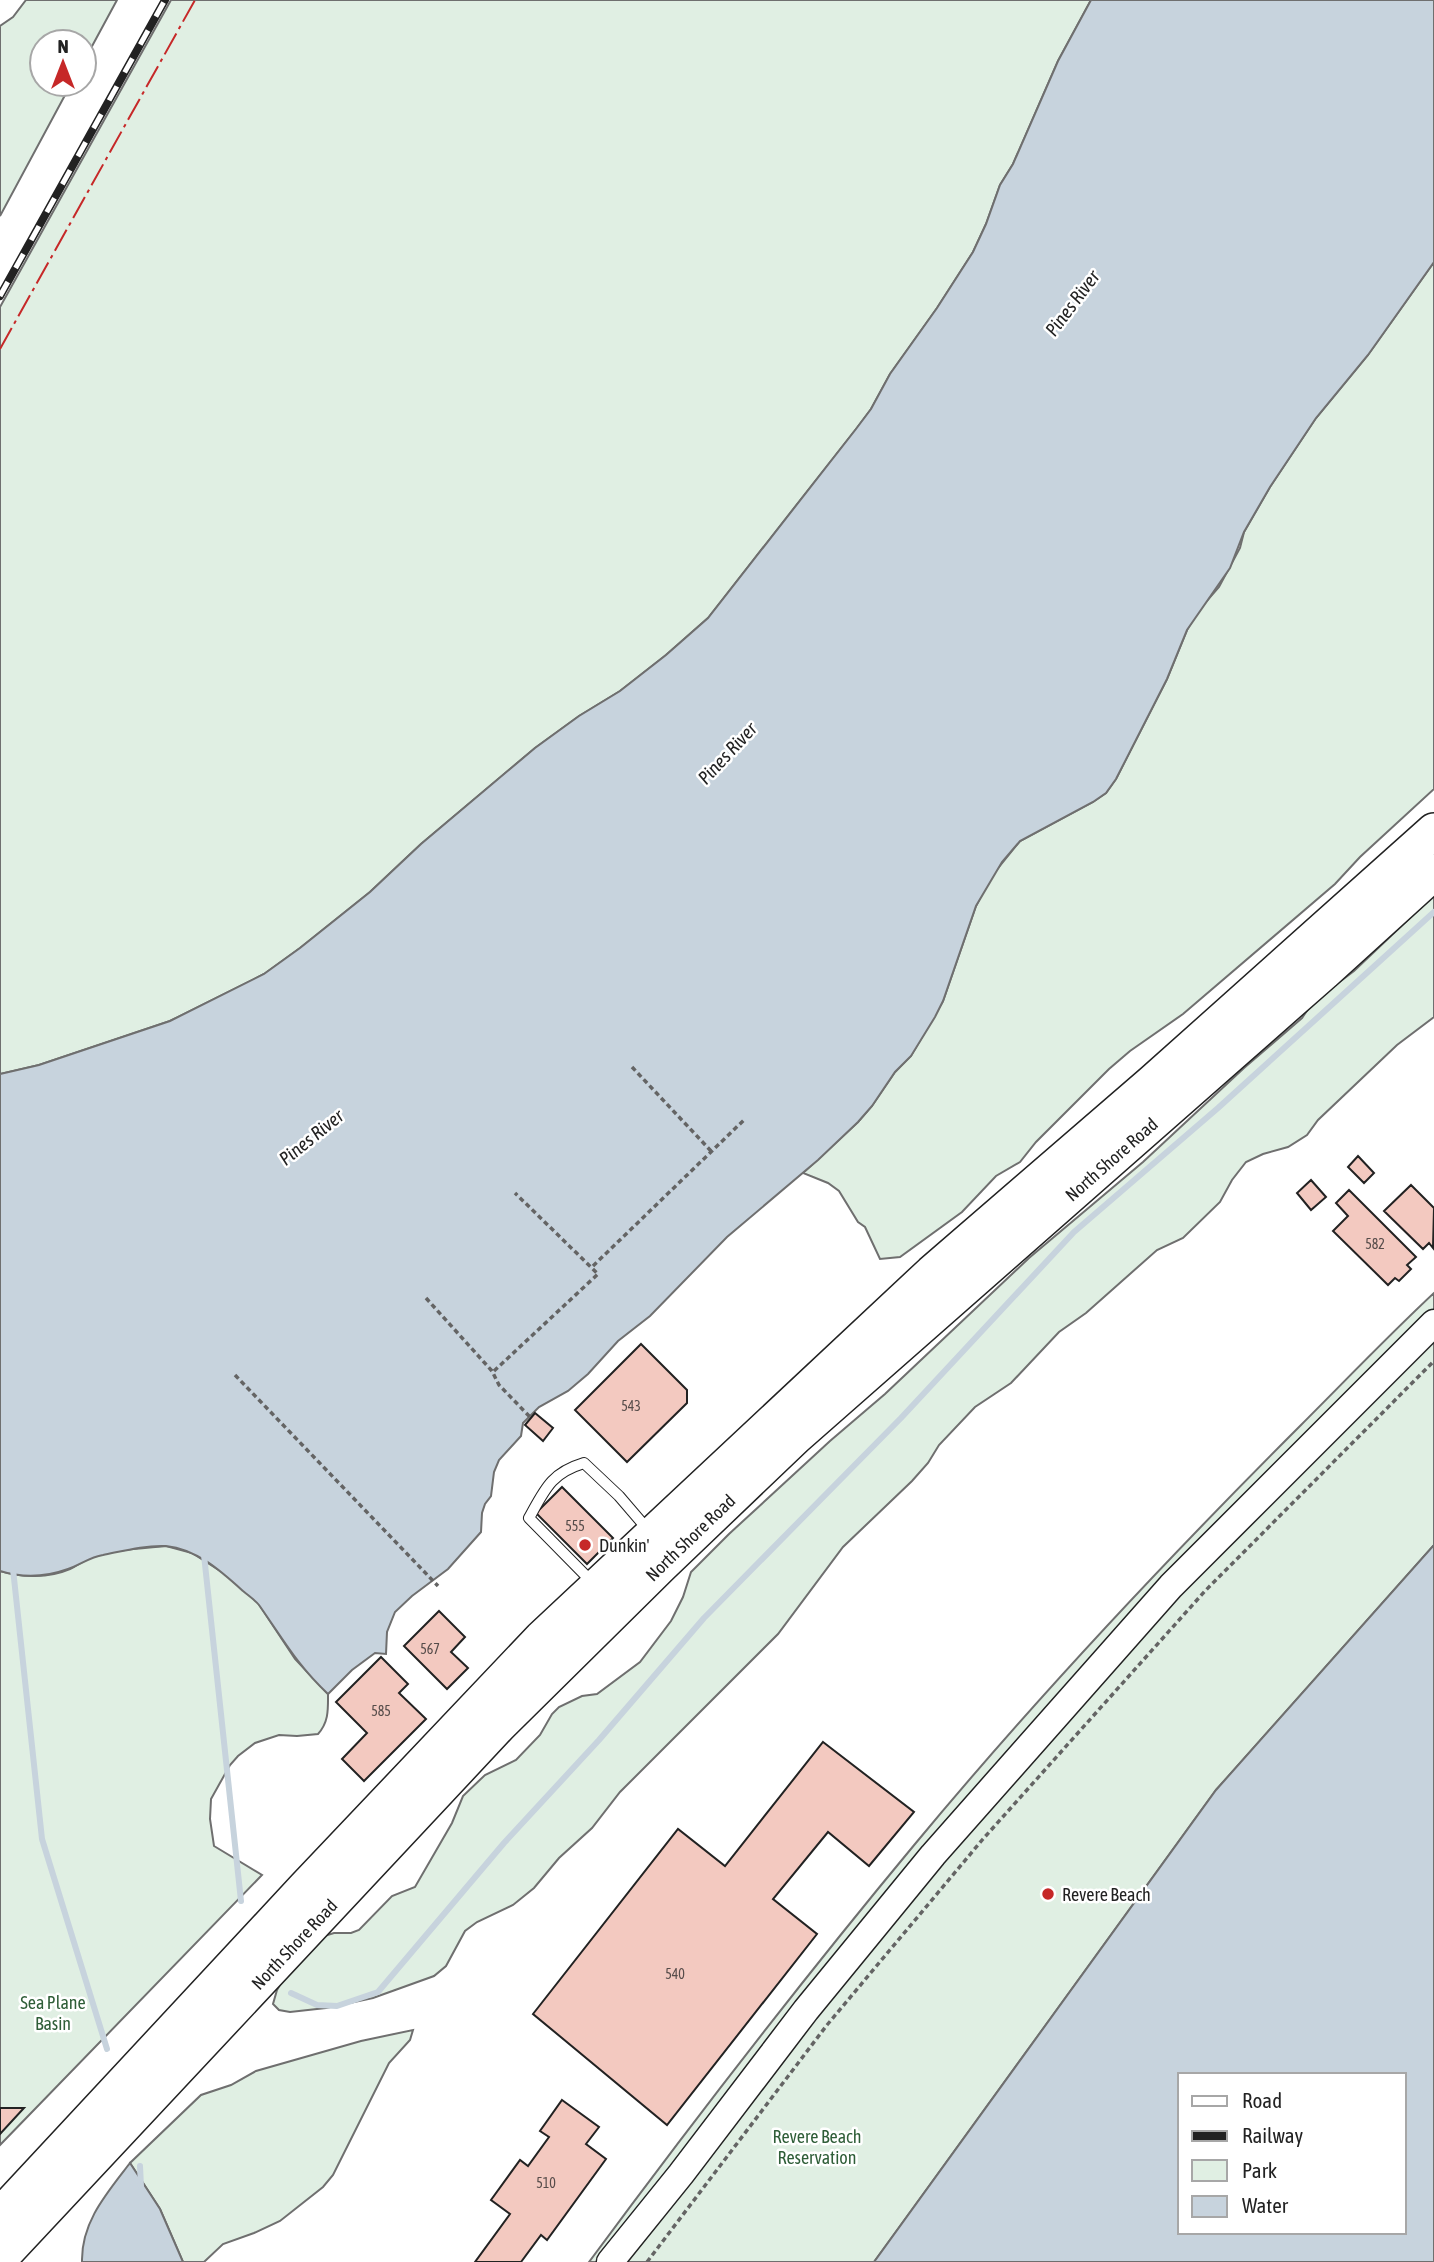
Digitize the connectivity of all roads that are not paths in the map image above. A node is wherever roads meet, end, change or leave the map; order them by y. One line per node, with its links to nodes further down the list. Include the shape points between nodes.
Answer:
1 (1434, 831): 4 (highway, North Shore Road, via 932,1273)
2 (1434, 872): 7 (highway, North Shore Road, via 796,1437 660,1566 499,1725)
3 (1434, 1323): 8 (main road, via 1171,1586 942,1845 806,2010)
4 (652, 1534): 5 (highway, North Shore Road); 5 (lane, via 584,1463 566,1468 546,1487 529,1518)
5 (596, 1586): 6 (highway, North Shore Road, via 434,1752)
6 (0, 2216)
7 (0, 2258)
8 (610, 2262)

